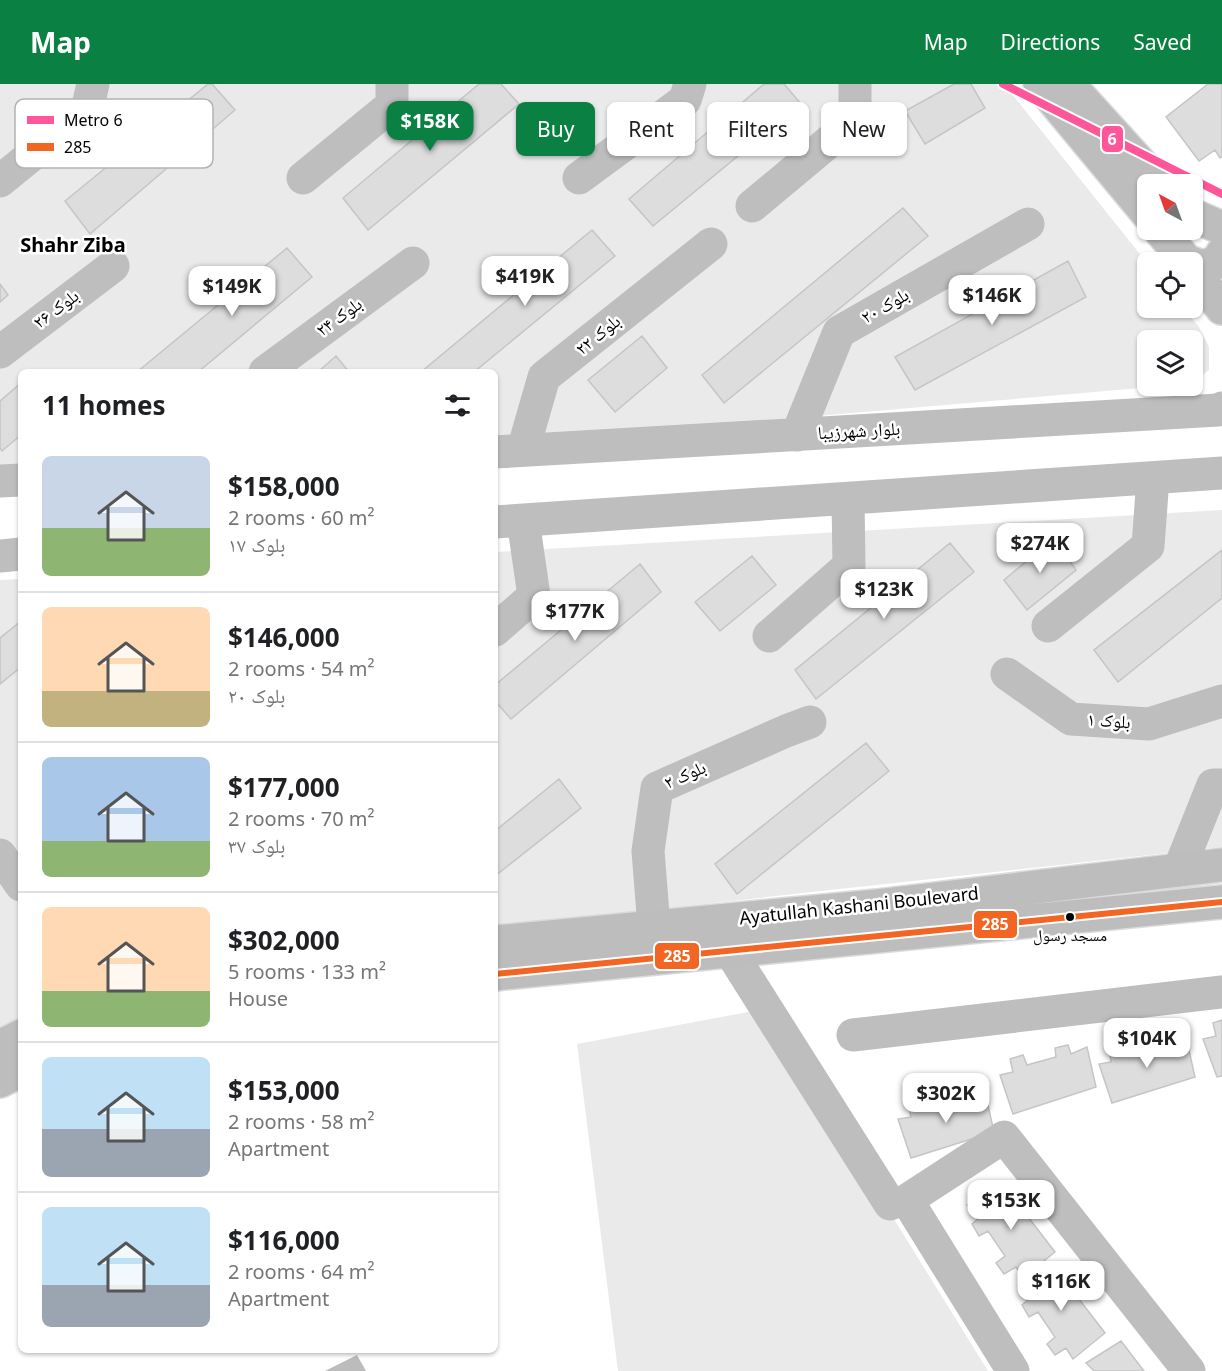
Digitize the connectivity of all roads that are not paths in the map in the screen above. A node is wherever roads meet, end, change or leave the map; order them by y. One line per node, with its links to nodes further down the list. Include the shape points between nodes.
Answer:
1 (93, 84): 7 (street)
2 (392, 84): 10 (street, via 392,105)
3 (690, 84): 11 (street, via 685,100)
4 (855, 84): 14 (street, via 855,120)
5 (1040, 84): 13 (main road)
6 (1068, 84): 9 (main road)
7 (90, 99)
8 (16, 168): 12 (street)
9 (1150, 174)
10 (303, 178)
11 (579, 178)
12 (0, 181)
13 (1137, 201)
14 (752, 206)
15 (1028, 224): 28 (street, بلوک ۲۰, via 839,332)
16 (1216, 230): 22 (main road, via 1219,262)
17 (1169, 240): 19 (main road)
18 (711, 244): 29 (street, بلوک ۲۲, via 544,377)
19 (1180, 252)
20 (413, 263): 26 (street, بلوک ۲۴)
21 (113, 266): 25 (street, بلوک ۲۶)
22 (1203, 266)
23 (1203, 281): 24 (main road)
24 (1222, 308)
25 (0, 352)
26 (269, 369)
27 (1222, 408): 28 (street, بلوار شهرزیبا)
28 (797, 435): 29 (street, بلوار شهرزیبا)
29 (509, 451)
30 (1222, 473): 31 (street)
31 (1152, 478): 34 (street); 38 (street, via 1148,546)
32 (18, 480): 33 (street)
33 (0, 481)
34 (848, 499): 35 (street); 40 (street, via 849,566)
35 (509, 521): 39 (street, via 534,597)
36 (18, 554): 37 (street)
37 (0, 556)
38 (1048, 626)
39 (498, 627)
40 (769, 636)
41 (1007, 674): 42 (street, بلوک ۱, via 1071,719 1149,724)
42 (1222, 700)
43 (810, 722): 50 (street, بلوک ۲, via 657,788 648,851)
44 (1222, 784): 47 (street, via 1213,785)
45 (0, 855): 48 (street)
46 (1222, 865): 47 (main road, Ayatullah Kashani Boulevard)
47 (1179, 870): 50 (main road, Ayatullah Kashani Boulevard, via 878,906)
48 (18, 881)
49 (1222, 902): 52 (main road, Ayatullah Kashani Boulevard)
50 (654, 927): 51 (main road, Ayatullah Kashani Boulevard)
51 (498, 942)
52 (730, 951): 53 (main road, Ayatullah Kashani Boulevard); 60 (street)
53 (498, 974)
54 (1222, 992): 55 (street)
55 (853, 1035)
56 (18, 1038): 57 (main road)
57 (0, 1047)
58 (18, 1072): 59 (main road)
59 (0, 1081)
60 (890, 1204)
61 (1013, 1371): 62 (street, via 907,1200 1004,1137)
62 (1189, 1371)

